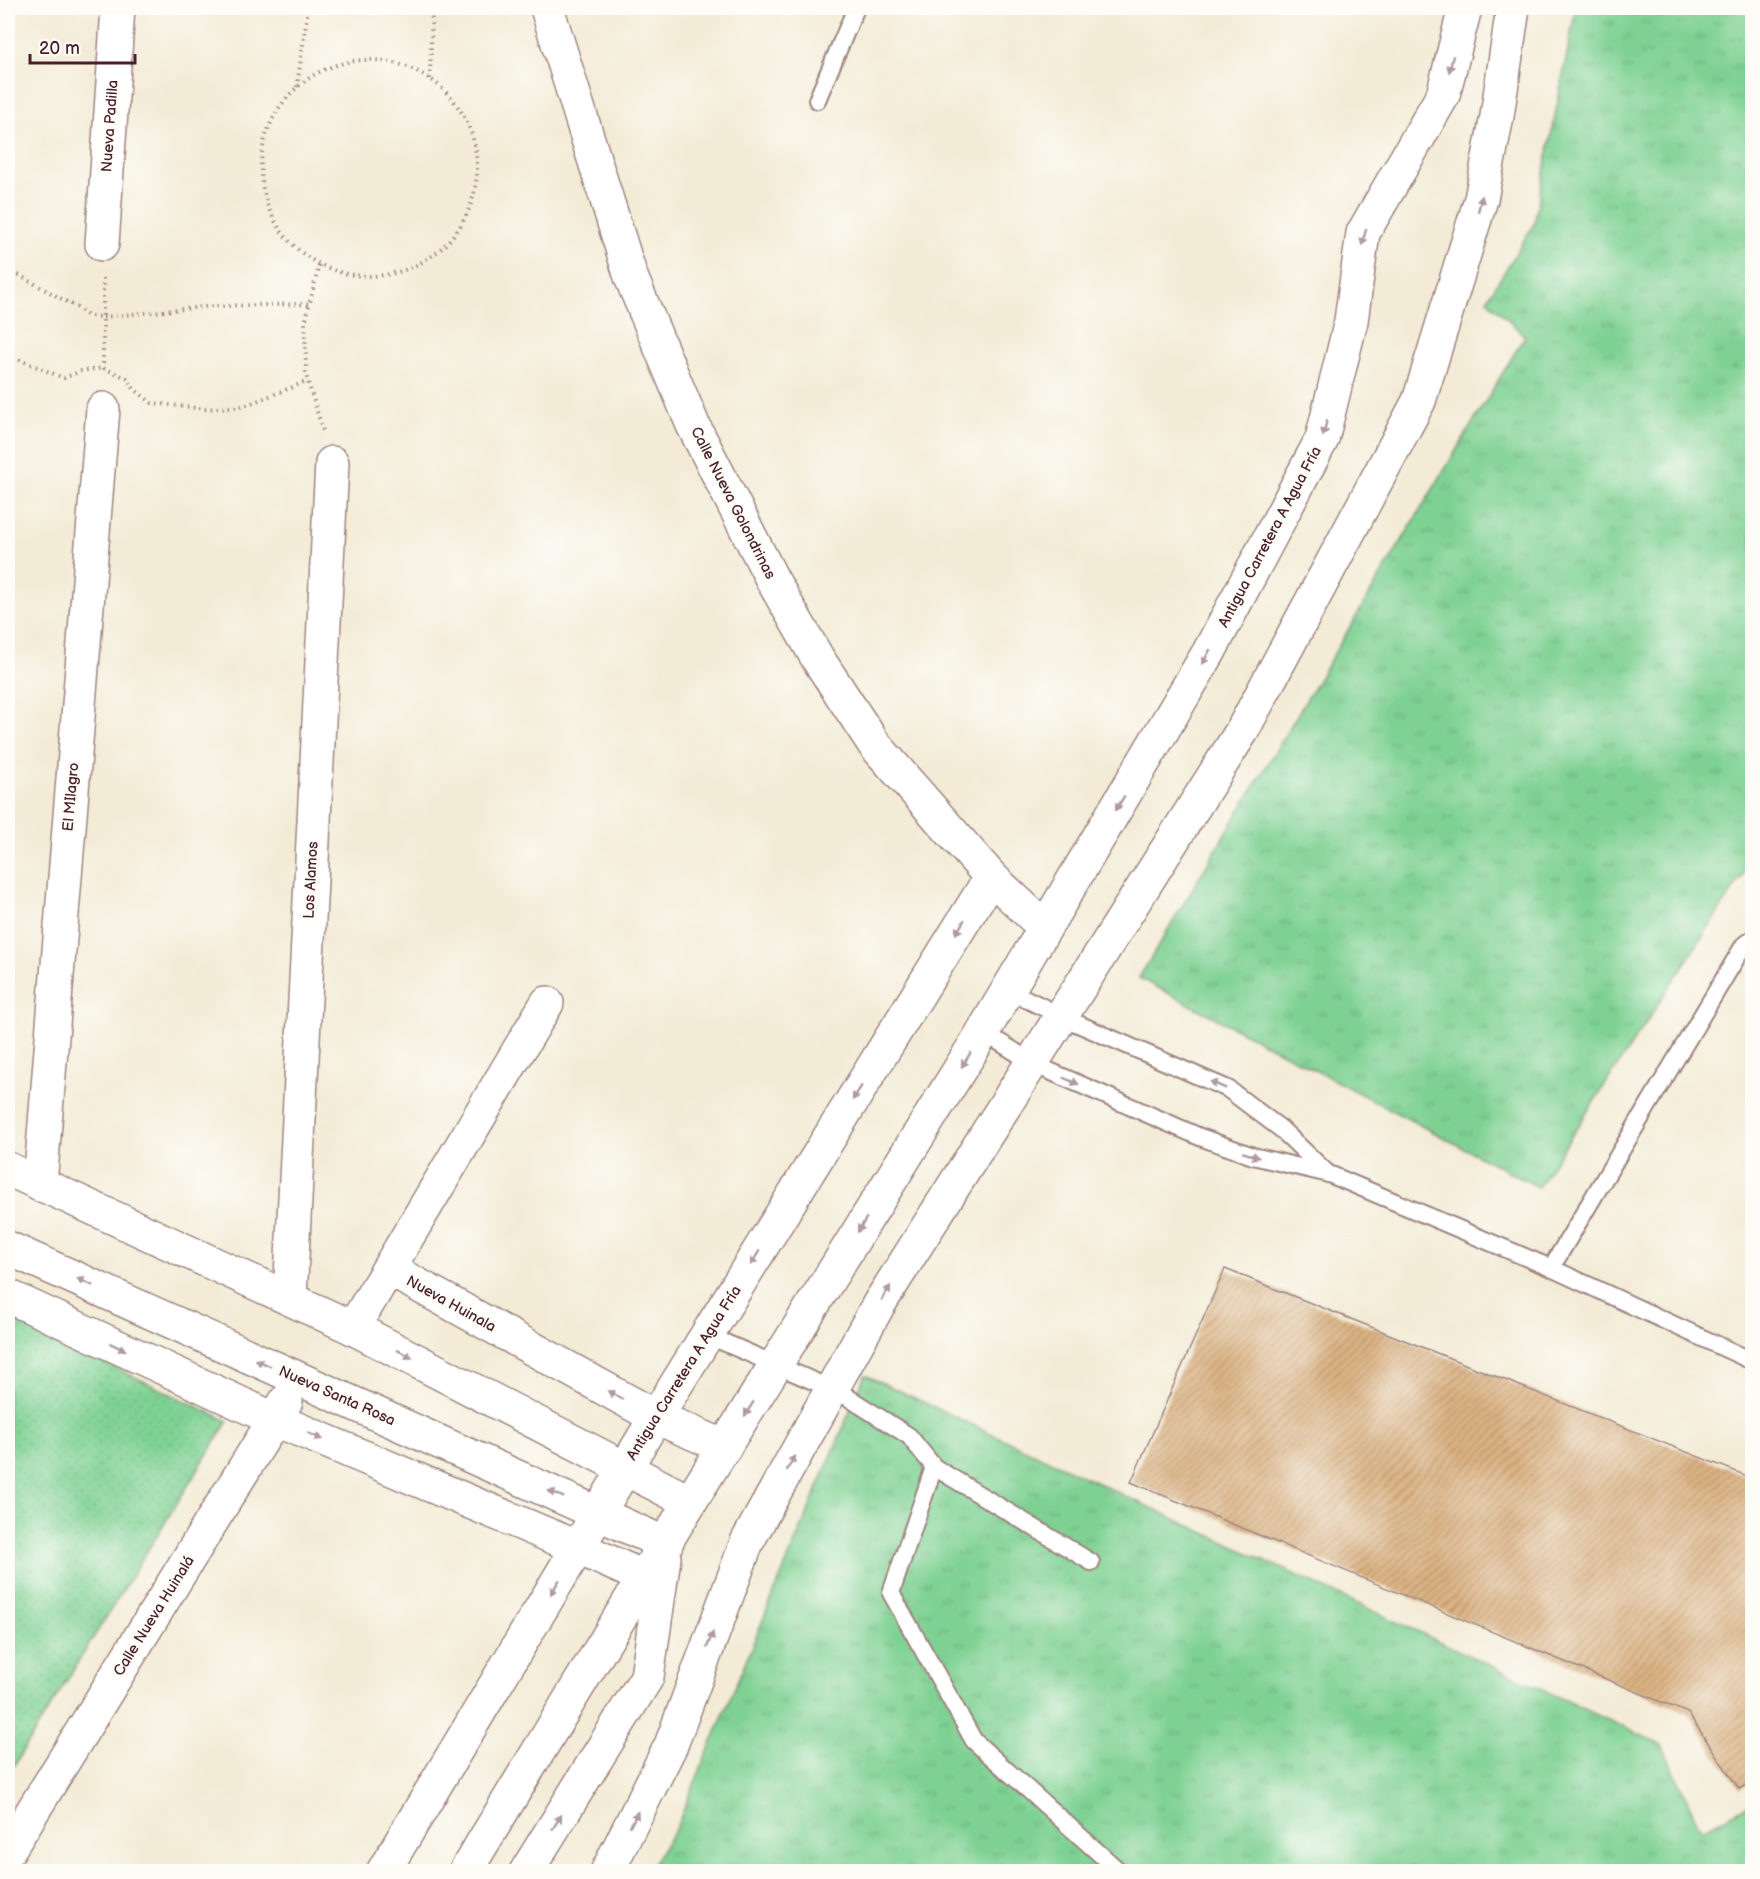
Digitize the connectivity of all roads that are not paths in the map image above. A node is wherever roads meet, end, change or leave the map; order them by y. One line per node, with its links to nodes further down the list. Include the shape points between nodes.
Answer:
1 (118, 8): 7 (street, Nueva Padilla)
2 (548, 8): 10 (street, Calle Nueva Golondrinas, via 632,277 693,425 818,659 868,734)
3 (856, 8): 6 (lane)
4 (1465, 8): 11 (street, Antigua Carretera A Agua Fría, one-way to 11, via 1443,95 1363,233 1351,321 1322,439 1209,652)
5 (1513, 8): 15 (street, one-way to 5, via 1242,731 1419,401 1481,200)
6 (817, 100)
7 (102, 244)
8 (103, 409): 20 (street, El MIlagro)
9 (332, 463): 25 (street, Los Alamos)
10 (991, 877): 11 (street, Calle Nueva Golondrinas); 27 (street, Antigua Carretera A Agua Fría, one-way to 27)
11 (1045, 928): 13 (street, Antigua Carretera A Agua Fría)
12 (1752, 939): 22 (lane, via 1744,945)
13 (1008, 990): 15 (lane); 16 (street, Antigua Carretera A Agua Fría)
14 (547, 1003): 23 (street, Nueva Huinala)
15 (1061, 1016): 17 (street); 19 (lane, one-way to 15, via 1281,1129 1228,1089)
16 (983, 1032): 17 (lane); 29 (street, Antigua Carretera A Agua Fría, one-way to 29)
17 (1032, 1062): 19 (lane, one-way to 19, via 1211,1141 1253,1156); 31 (street, one-way to 17, via 879,1304)
18 (8, 1169): 20 (street)
19 (1329, 1174): 22 (lane)
20 (40, 1185): 25 (street)
21 (8, 1248): 30 (street, Nueva Santa Rosa, one-way to 21)
22 (1551, 1268): 28 (lane)
23 (388, 1269): 26 (street); 32 (street, Nueva Huinala, one-way to 23)
24 (8, 1296): 33 (street, one-way to 33)
25 (290, 1298): 26 (street)
26 (353, 1328): 35 (street, one-way to 35)
27 (707, 1335): 29 (lane); 32 (street, Antigua Carretera A Agua Fría)
28 (1752, 1361)
29 (776, 1364): 31 (lane); 34 (street, Antigua Carretera A Agua Fría, one-way to 34)
30 (298, 1379): 33 (street, Calle Nueva Huinalá); 38 (street, Nueva Santa Rosa, one-way to 30)
31 (832, 1389): 36 (lane, via 909,1436); 47 (street, one-way to 31, via 671,1745 747,1542)
32 (656, 1417): 34 (street, Nueva Huinala); 35 (street, Antigua Carretera A Agua Fría)
33 (276, 1420): 40 (street, one-way to 40); 43 (street, Calle Nueva Huinalá)
34 (725, 1448): 37 (street, Antigua Carretera A Agua Fría)
35 (626, 1467): 37 (street); 38 (street, Antigua Carretera A Agua Fría)
36 (934, 1467): 41 (lane); 48 (lane, via 891,1593 974,1741)
37 (690, 1502): 39 (street, Antigua Carretera A Agua Fría)
38 (600, 1513): 39 (street, Nueva Santa Rosa); 40 (street, Antigua Carretera A Agua Fría)
39 (666, 1544): 42 (street, Antigua Carretera A Agua Fría); 46 (street, one-way to 39, via 647,1677)
40 (579, 1548): 42 (street); 44 (street, Antigua Carretera A Agua Fría, one-way to 44)
41 (1091, 1562)
42 (645, 1578): 45 (street, Antigua Carretera A Agua Fría)
43 (8, 1851)
44 (383, 1872)
45 (465, 1872)
46 (526, 1872)
47 (607, 1872)
48 (1120, 1872)

